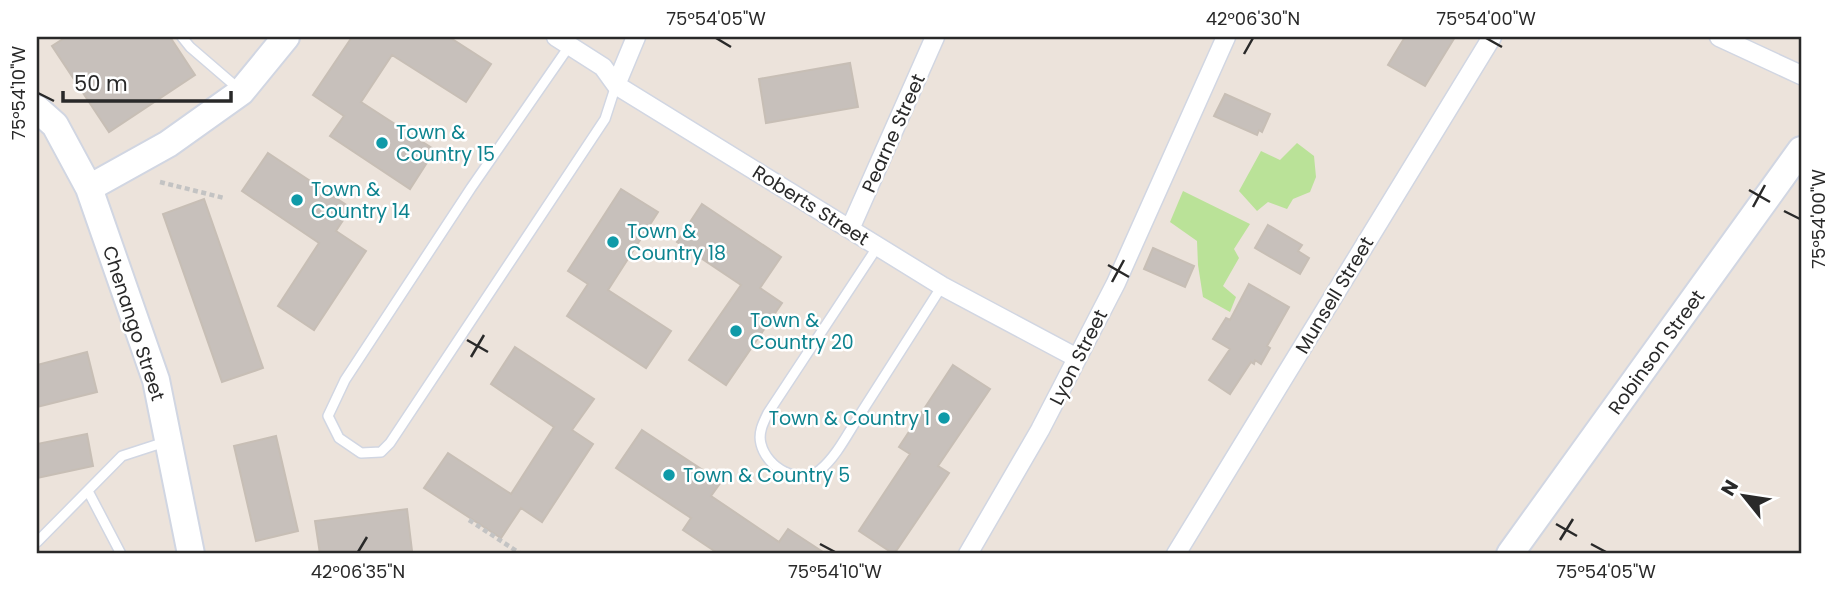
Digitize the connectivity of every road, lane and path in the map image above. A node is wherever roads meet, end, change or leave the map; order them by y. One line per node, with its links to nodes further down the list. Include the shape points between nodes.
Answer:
1 (182, 37): 11 (lane)
2 (286, 37): 11 (street)
3 (636, 37): 10 (street)
4 (935, 37): 17 (street, Pearne Street)
5 (1226, 37): 20 (street, Lyon Street, via 1116,283)
6 (1492, 37): 31 (street, Munsell Street)
7 (1719, 37): 9 (street)
8 (563, 41): 10 (street, Roberts Street, via 603,67); 10 (lane, via 345,380 328,416 338,438 361,453 381,452 390,443 605,118)
9 (1801, 75)
10 (617, 85): 17 (street, Roberts Street)
11 (241, 92): 15 (street, via 168,144)
12 (37, 108): 15 (street, Chenango Street, via 55,125)
13 (1801, 150): 32 (street, Robinson Street)
14 (160, 182): 16 (path)
15 (89, 188): 21 (street, Chenango Street, via 156,380)
16 (224, 198)
17 (850, 229): 18 (street, Roberts Street)
18 (878, 246): 19 (street, Roberts Street); 19 (lane, via 768,413 760,431 761,444 775,466 802,478 823,468)
19 (942, 286): 20 (street, Roberts Street)
20 (1077, 358): 30 (street, Lyon Street, via 1041,430)
21 (169, 441): 22 (lane, via 122,456); 24 (street, Chenango Street)
22 (88, 491): 25 (lane); 26 (lane)
23 (469, 520): 29 (path)
24 (186, 522): 27 (street, Chenango Street); 28 (street)
25 (37, 542)
26 (121, 554)
27 (191, 554)
28 (208, 554)
29 (521, 554)
30 (968, 554)
31 (1177, 554)
32 (1510, 554)

